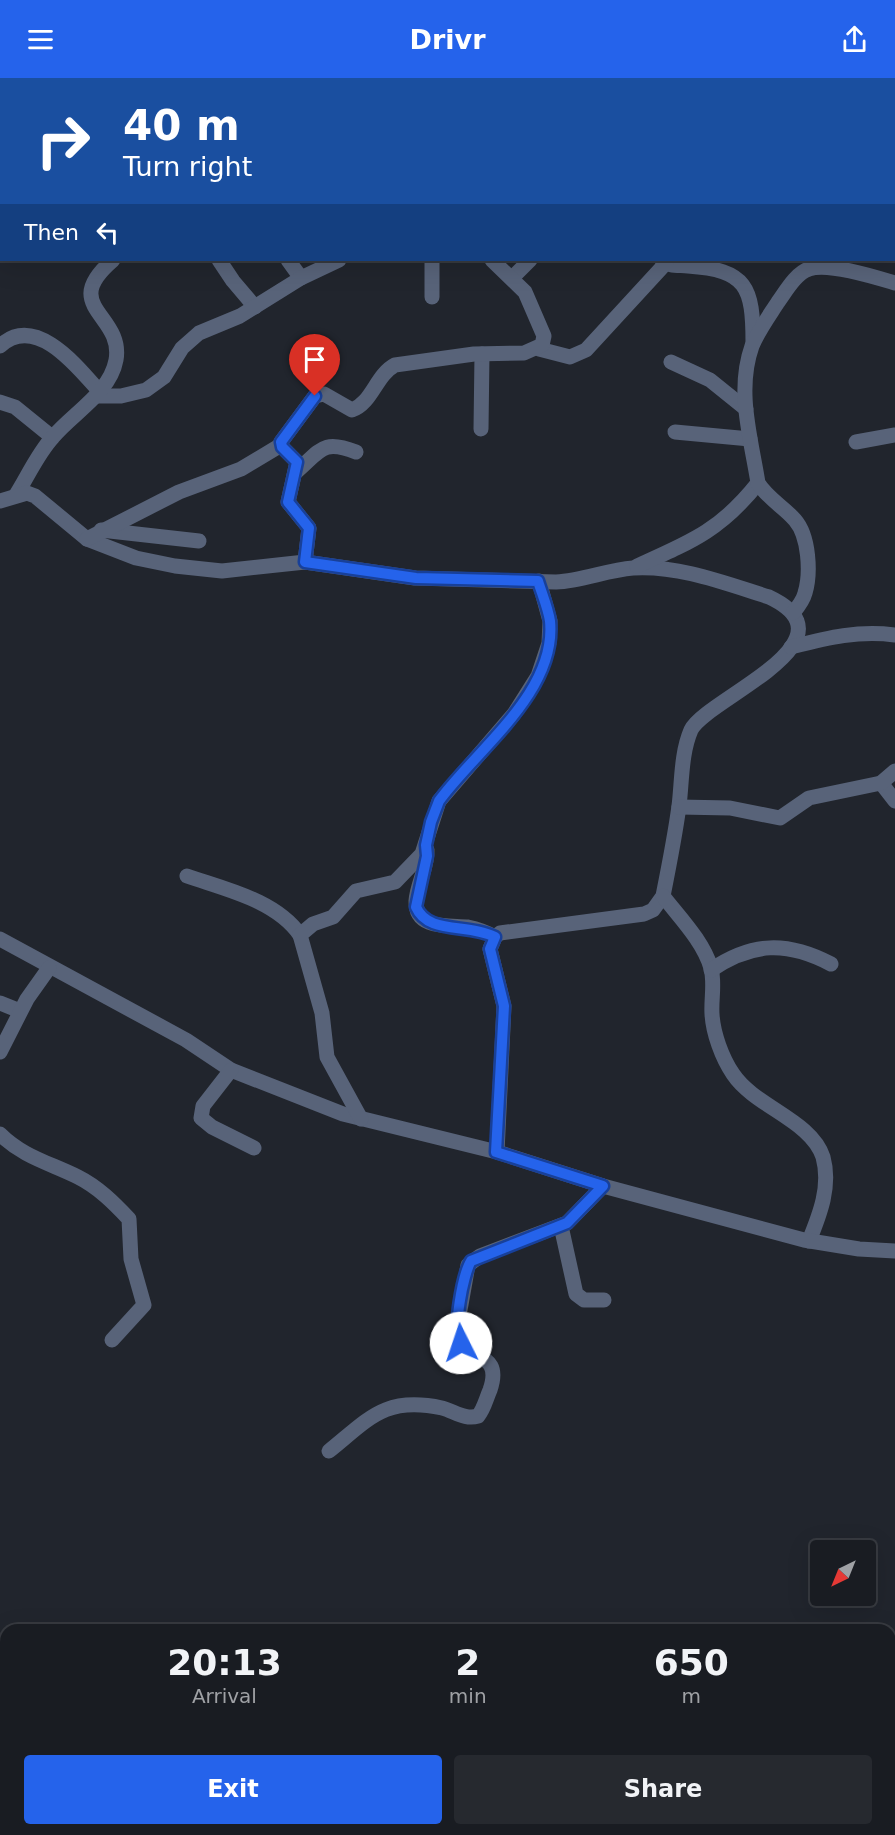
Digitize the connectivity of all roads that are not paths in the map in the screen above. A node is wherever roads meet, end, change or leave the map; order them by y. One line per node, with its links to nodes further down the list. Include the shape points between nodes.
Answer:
1 (112, 261): 19 (street, via 91,288 91,301 113,335 116,347 114,368)
2 (220, 261): 13 (street)
3 (289, 261): 10 (street)
4 (337, 261): 10 (street)
5 (432, 261): 12 (street)
6 (493, 261): 9 (street)
7 (529, 261): 9 (street)
8 (664, 261): 14 (street, via 719,268 738,278 753,310); 16 (street, via 586,350 570,357)
9 (513, 277): 16 (street, via 530,301 544,336)
10 (302, 278): 13 (street)
11 (895, 283): 14 (street, via 824,267 810,268 787,290)
12 (432, 297)
13 (255, 307): 19 (street, via 188,341 164,377 146,390 121,396)
14 (753, 343): 21 (street, via 746,374)
15 (0, 346): 19 (street, via 14,336 42,340 69,358)
16 (538, 348): 17 (street, via 524,353)
17 (482, 354): 22 (street); 28 (street, via 395,365 352,410 319,393)
18 (671, 362): 21 (street, via 710,380)
19 (97, 393): 25 (street)
20 (0, 402): 25 (street, via 15,407)
21 (746, 409): 26 (street)
22 (481, 429)
23 (675, 432): 26 (street)
24 (895, 435): 27 (street)
25 (52, 437): 32 (street)
26 (750, 439): 31 (street)
27 (856, 442)
28 (281, 445): 30 (street, via 297,462); 34 (street, via 241,469 179,492)
29 (356, 452): 30 (street, via 328,445)
30 (297, 471): 37 (street, via 288,502 309,528)
31 (758, 483): 38 (street, via 735,510 702,537); 40 (street, via 796,521 804,536 806,590)
32 (16, 495): 33 (street); 35 (street, via 36,496)
33 (0, 501)
34 (101, 530): 35 (street); 36 (street)
35 (87, 539): 37 (street, via 136,558 222,571)
36 (199, 541)
37 (305, 562): 39 (street, via 416,578)
38 (632, 568): 39 (street, via 572,581); 40 (street, via 679,572 744,590 782,603)
39 (538, 581): 47 (street, via 550,621 549,643 538,676 514,714 439,801)
40 (793, 613): 42 (street, via 798,623)
41 (895, 635): 42 (street, via 848,634)
42 (791, 647): 46 (street, via 760,679 696,722 688,742)
43 (895, 771): 44 (street)
44 (881, 783): 45 (street); 46 (street, via 809,798 776,818 730,808)
45 (895, 801)
46 (679, 807): 49 (street)
47 (426, 845): 50 (street, via 416,862 395,882 356,891 333,917 313,924); 51 (street, via 416,899 418,912 431,924 469,928)
48 (187, 876): 50 (street, via 254,900)
49 (663, 896): 51 (street, via 653,910 644,914 512,931); 55 (street, via 691,932)
50 (300, 935): 60 (street, via 322,1013 327,1057)
51 (495, 937): 63 (street, via 490,949 504,1006)
52 (0, 939): 54 (street)
53 (831, 964): 55 (street, via 801,951 770,947 734,956)
54 (49, 968): 57 (street); 59 (street, via 186,1041)
55 (711, 969): 66 (street, via 712,1016 718,1044 731,1072 753,1096 813,1138 823,1158 825,1195)
56 (0, 1003): 57 (street)
57 (20, 1011): 58 (street)
58 (0, 1052)
59 (231, 1070): 60 (street); 62 (street, via 203,1106 201,1118)
60 (361, 1119): 63 (street)
61 (0, 1134): 69 (street, via 20,1152 95,1187 129,1219 131,1259 144,1305)
62 (254, 1148)
63 (496, 1152): 64 (street)
64 (603, 1186): 65 (street, via 577,1215); 66 (street)
65 (561, 1226): 68 (street, via 576,1294 584,1300); 70 (street, via 480,1256 468,1265 458,1339 490,1363 493,1373 478,1416 469,1418 429,1406 390,1406)
66 (809, 1241): 67 (street)
67 (895, 1251)
68 (604, 1300)
69 (112, 1340)
70 (329, 1451)

